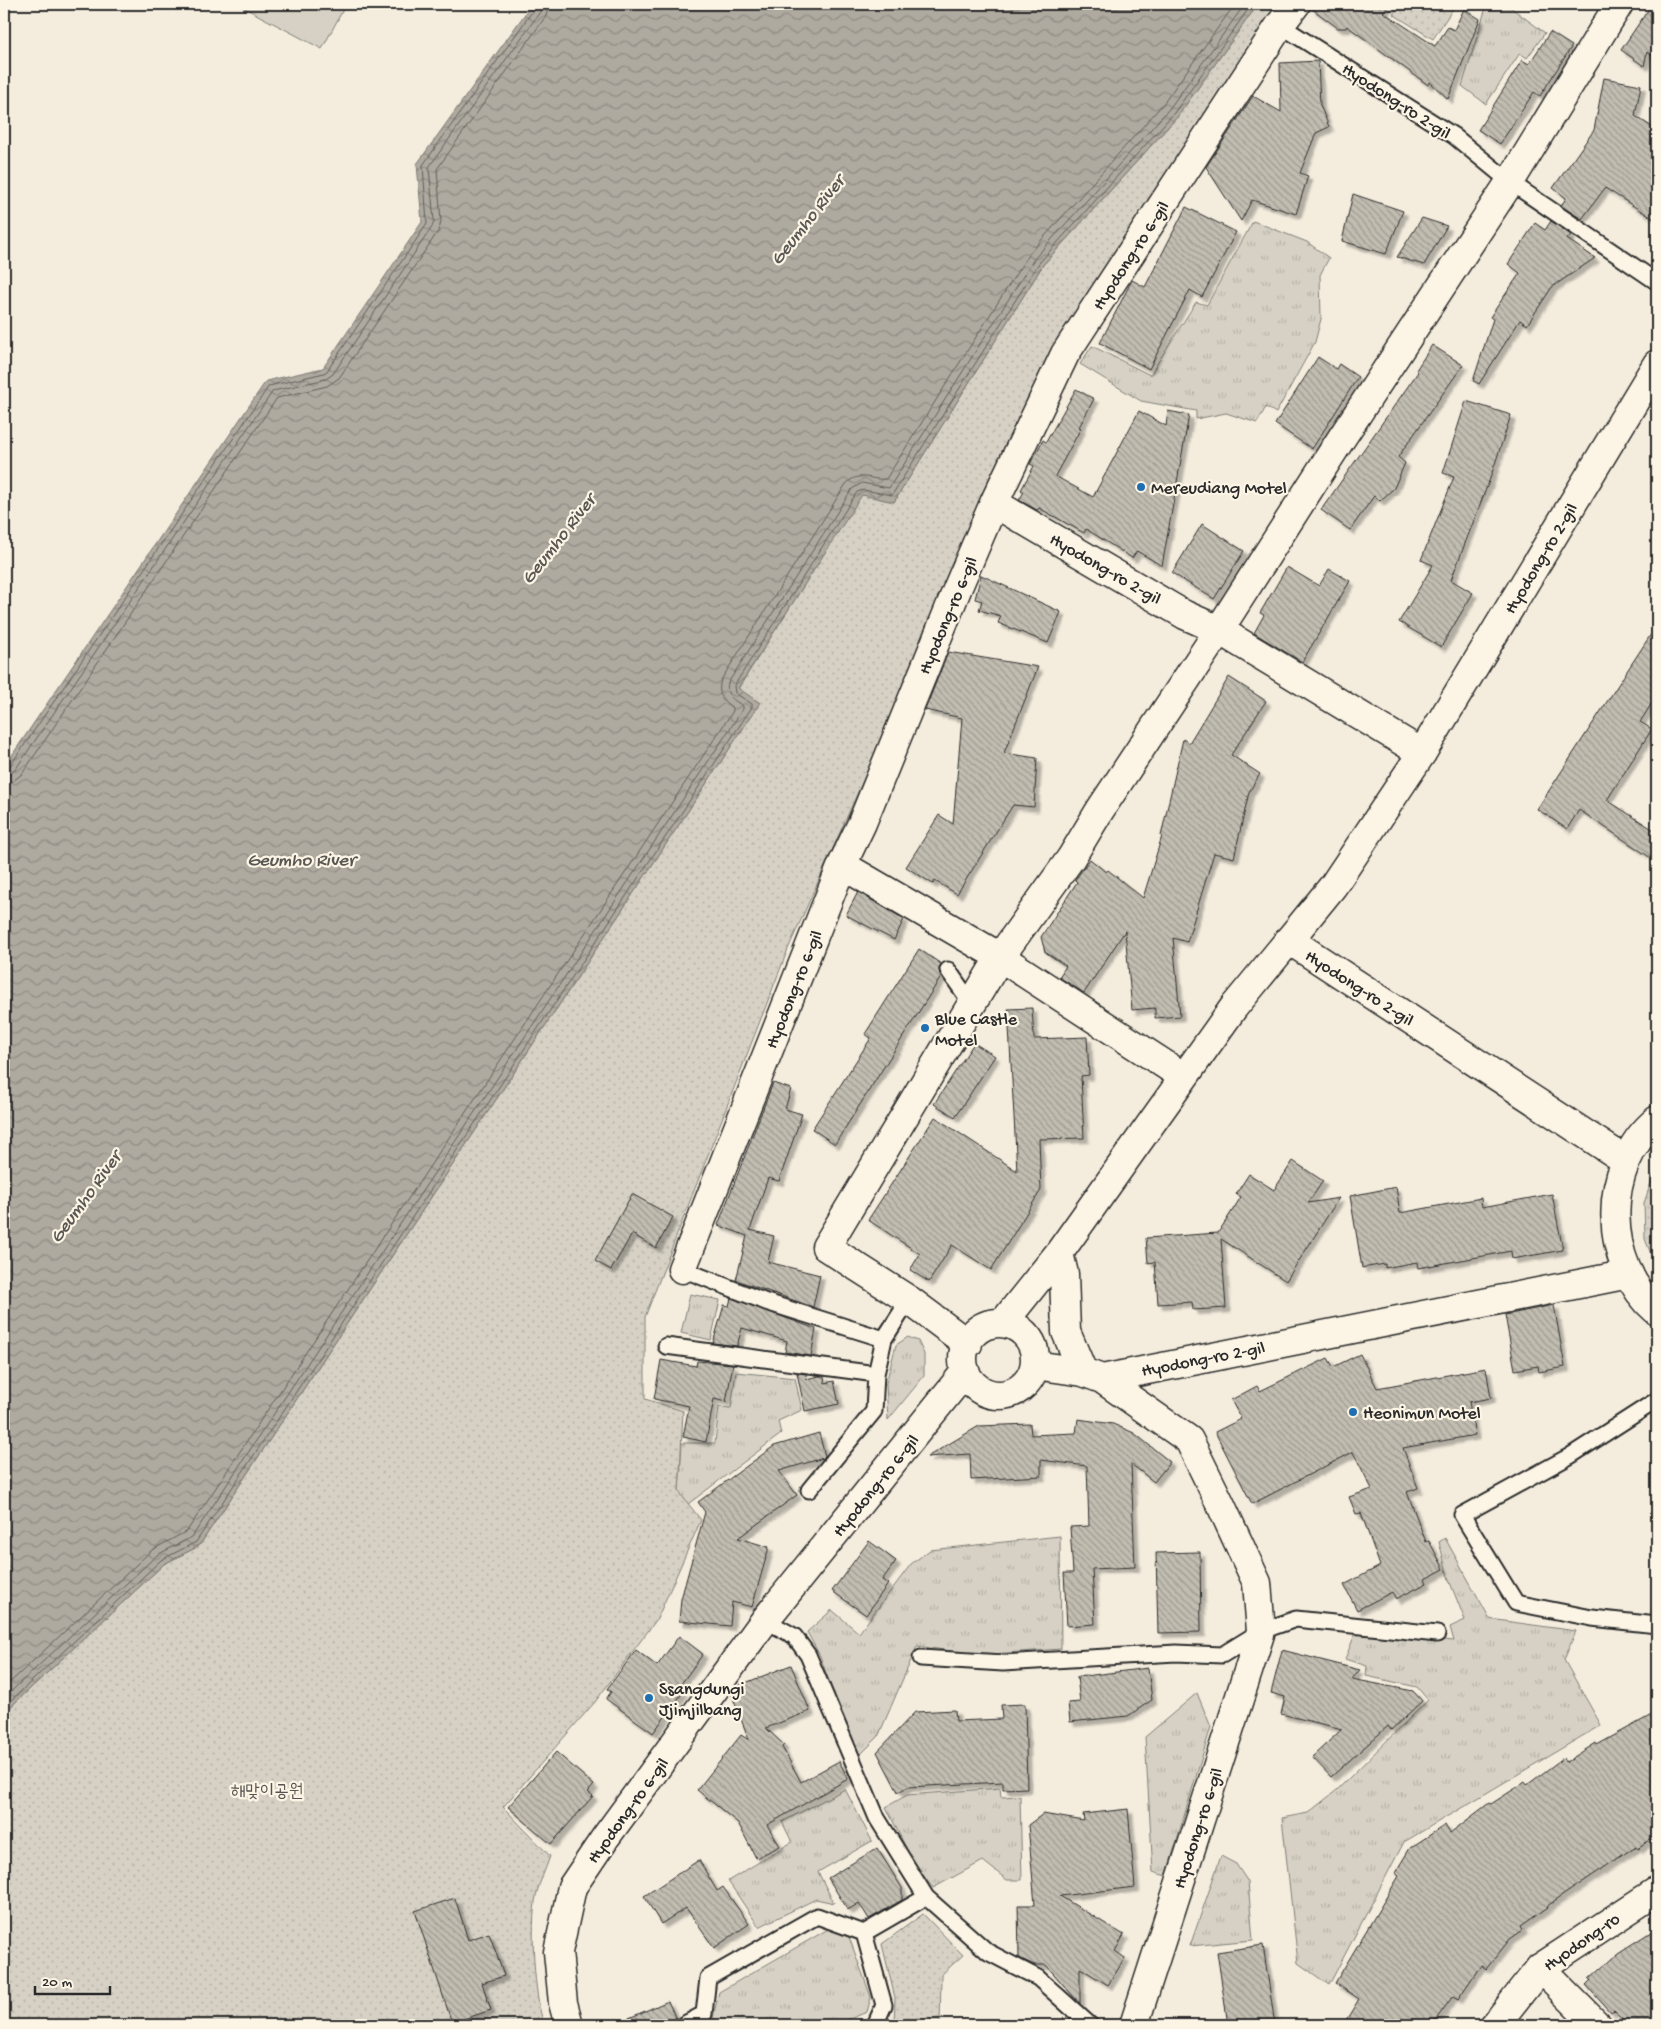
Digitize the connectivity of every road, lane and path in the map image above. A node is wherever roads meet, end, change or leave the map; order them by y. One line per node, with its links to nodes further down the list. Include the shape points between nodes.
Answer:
1 (1619, 4): 3 (street)
2 (1288, 14): 3 (lane, Hyodong-ro 2-gil, via 1454,136); 6 (street, Hyodong-ro 6-gil, via 1065,354)
3 (1510, 182): 4 (lane, Hyodong-ro 2-gil); 7 (street)
4 (1657, 282)
5 (1657, 364): 8 (street, Hyodong-ro 2-gil)
6 (994, 503): 7 (street, Hyodong-ro 2-gil, via 1185,615); 9 (street, Hyodong-ro 6-gil, via 862,824)
7 (1219, 630): 8 (street, Hyodong-ro 2-gil); 11 (street, via 1071,858)
8 (1422, 753): 10 (street, Hyodong-ro 2-gil, via 1333,886)
9 (842, 865): 11 (street); 18 (street, Hyodong-ro 6-gil)
10 (1288, 940): 14 (street); 16 (street, Hyodong-ro 2-gil)
11 (1000, 957): 13 (street); 14 (street)
12 (948, 970): 13 (lane)
13 (971, 1004): 20 (street, via 826,1247)
14 (1184, 1077): 17 (street)
15 (1657, 1120): 16 (street)
16 (1625, 1160): 19 (street, via 1615,1215 1618,1246)
17 (1059, 1253): 22 (street); 29 (street, via 1064,1274 1066,1332)
18 (682, 1269): 23 (lane, via 766,1302)
19 (1629, 1274): 21 (street); 29 (street, Hyodong-ro 2-gil)
20 (909, 1300): 23 (lane); 24 (street)
21 (1657, 1311)
22 (1003, 1323): 24 (street, via 979,1329 970,1337); 26 (street, via 1015,1326 1032,1342)
23 (884, 1340): 28 (lane)
24 (968, 1344): 27 (street, via 963,1361)
25 (666, 1346): 28 (lane)
26 (1035, 1366): 27 (street, via 1024,1386 1003,1396 980,1390); 29 (street, Hyodong-ro 6-gil)
27 (965, 1372): 32 (street, Hyodong-ro 6-gil)
28 (876, 1374): 31 (lane, via 874,1411)
29 (1092, 1375): 34 (street, Hyodong-ro 6-gil, via 1189,1440 1257,1583)
30 (1657, 1400): 33 (lane, via 1570,1456 1462,1515 1516,1603 1592,1618)
31 (809, 1490)
32 (765, 1620): 38 (lane, via 794,1636 808,1655 877,1818); 41 (street, Hyodong-ro 6-gil, via 572,1887 558,1952 563,2003)
33 (1657, 1625)
34 (1261, 1630): 35 (lane, via 1296,1619); 36 (lane, via 1222,1655 1176,1654 1003,1663); 45 (street, Hyodong-ro 6-gil)
35 (1437, 1634)
36 (921, 1658)
37 (1657, 1891): 40 (street, Hyodong-ro)
38 (926, 1897): 39 (lane); 44 (lane, via 988,1952 1038,1978)
39 (864, 1933): 42 (lane, via 817,1916 708,1978 704,2014); 43 (lane, via 884,2005)
40 (1540, 1968): 46 (street, Hyodong-ro); 47 (street)
41 (569, 2025)
42 (683, 2025)
43 (875, 2025)
44 (1090, 2025)
45 (1134, 2025)
46 (1495, 2025)
47 (1597, 2025)

